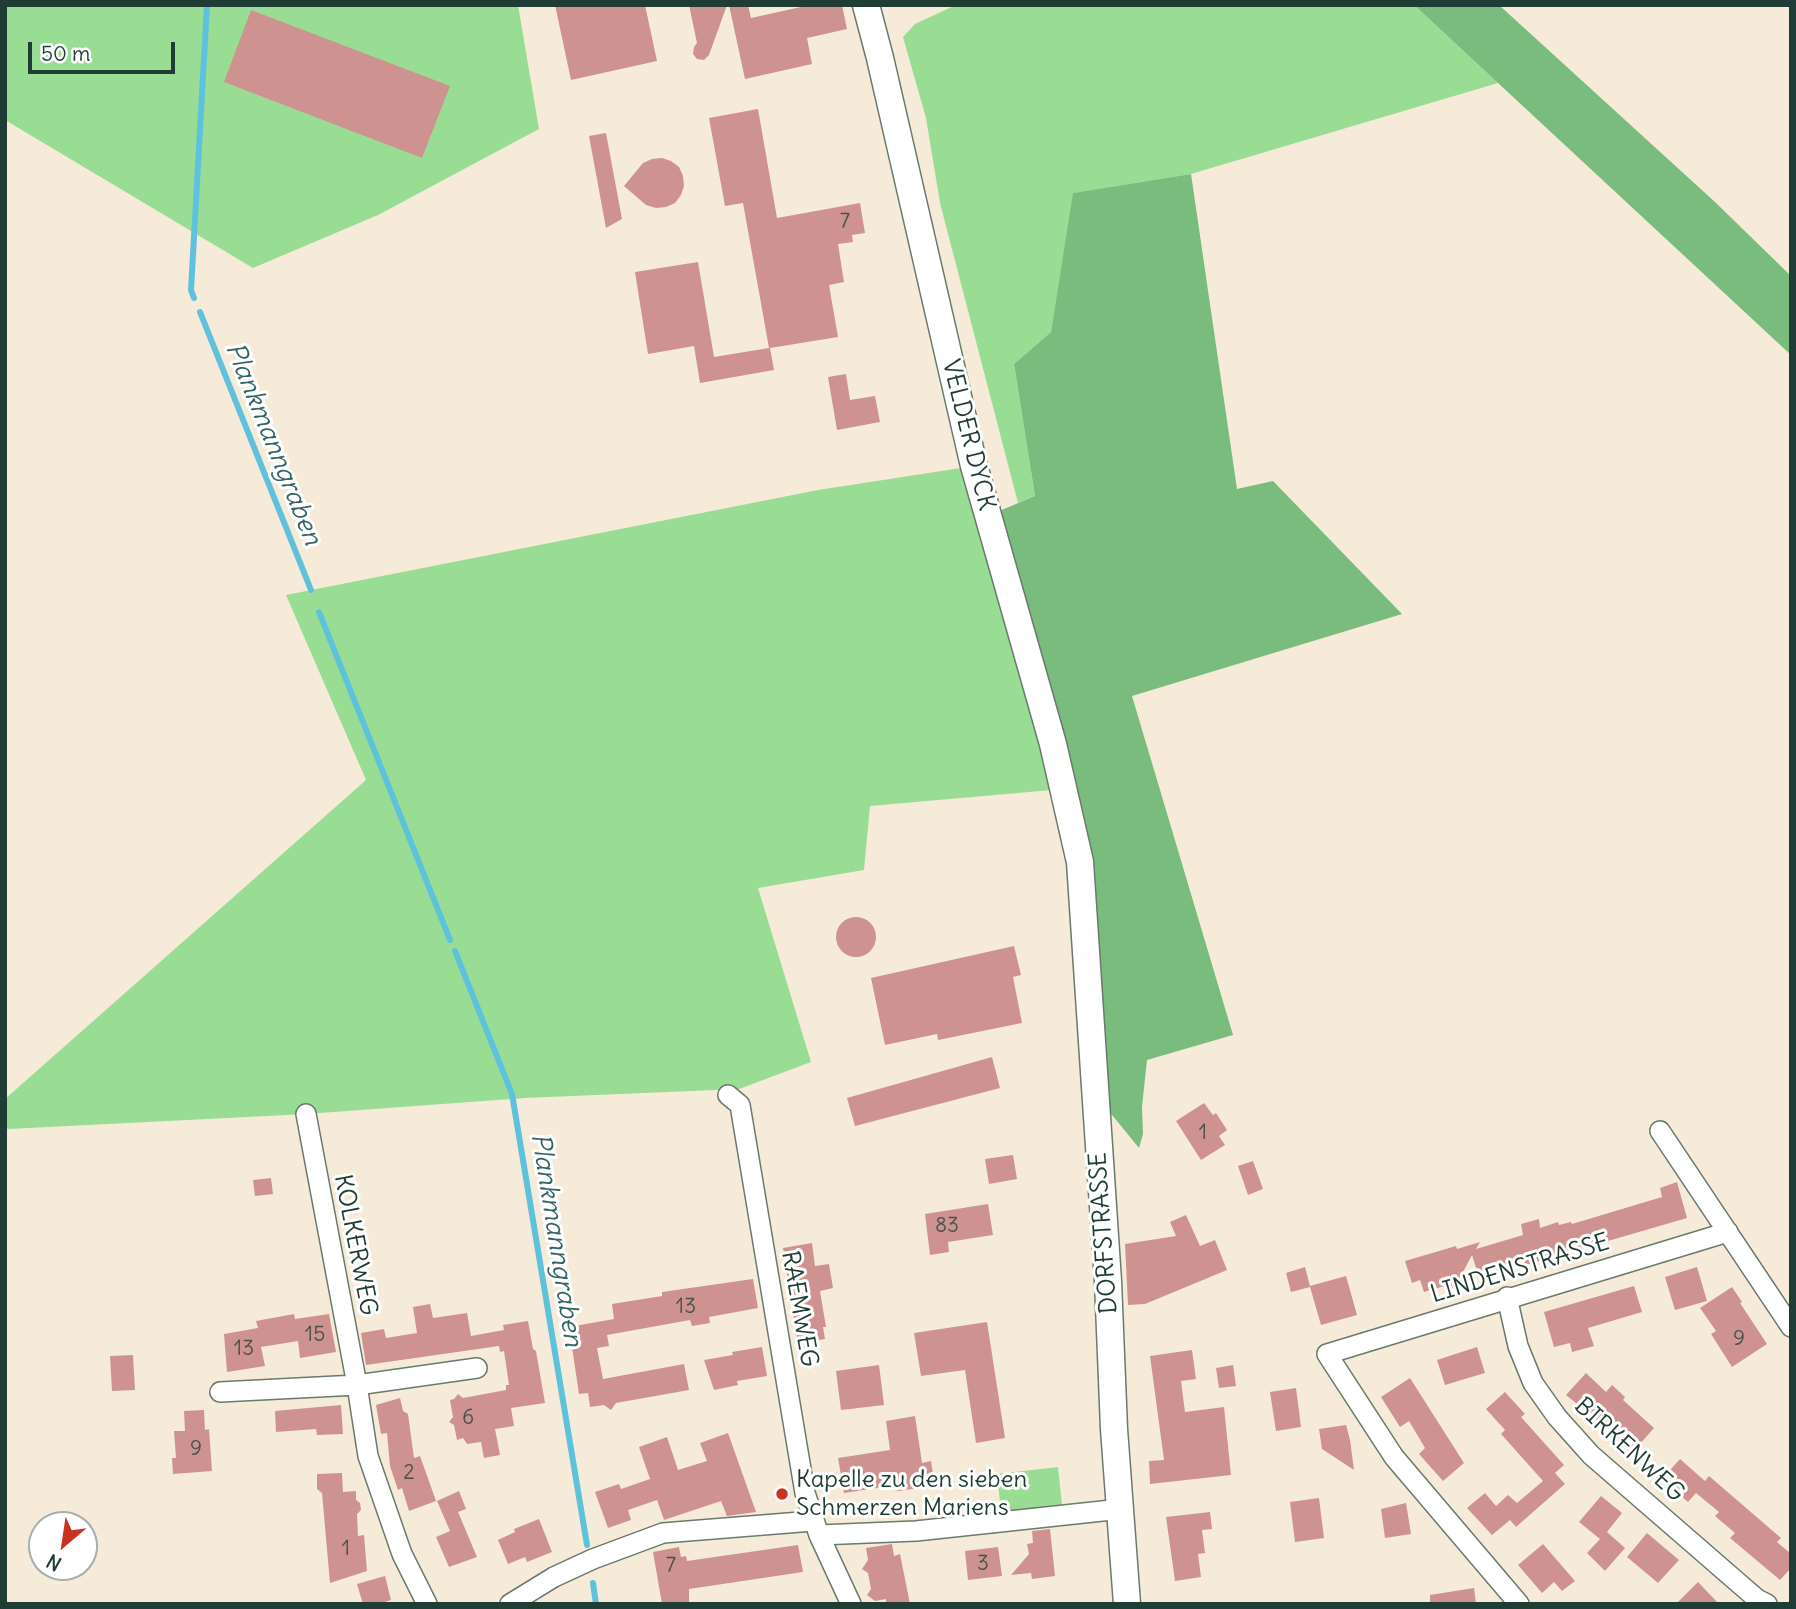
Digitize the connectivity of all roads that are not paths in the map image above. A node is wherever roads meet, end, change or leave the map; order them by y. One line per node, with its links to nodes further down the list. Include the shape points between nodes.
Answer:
1 (866, 5): 2 (main road, VELDER DYCK, via 974,466 1053,744)
2 (1080, 862): 12 (main road, DORFSTRASSE)
3 (729, 1095): 13 (street, RAEMWEG, via 740,1105 805,1493)
4 (306, 1114): 10 (street, KOLKERWEG)
5 (1660, 1131): 6 (street)
6 (1728, 1232): 7 (street, LINDENSTRASSE); 8 (street)
7 (1507, 1297): 18 (street, LINDENSTRASSE, via 1327,1354 1394,1457); 19 (street, BIRKENWEG, via 1518,1346 1533,1383 1557,1417 1591,1455)
8 (1791, 1327)
9 (477, 1368): 10 (street)
10 (357, 1385): 11 (street); 14 (street, KOLKERWEG, via 368,1455 402,1554)
11 (220, 1392)
12 (1121, 1509): 13 (street, via 916,1531); 17 (main road, DORFSTRASSE)
13 (816, 1528): 15 (street, via 663,1533 554,1577); 16 (street, RAEMWEG)
14 (427, 1604)
15 (510, 1604)
16 (851, 1604)
17 (1127, 1604)
18 (1519, 1604)
19 (1768, 1604)

